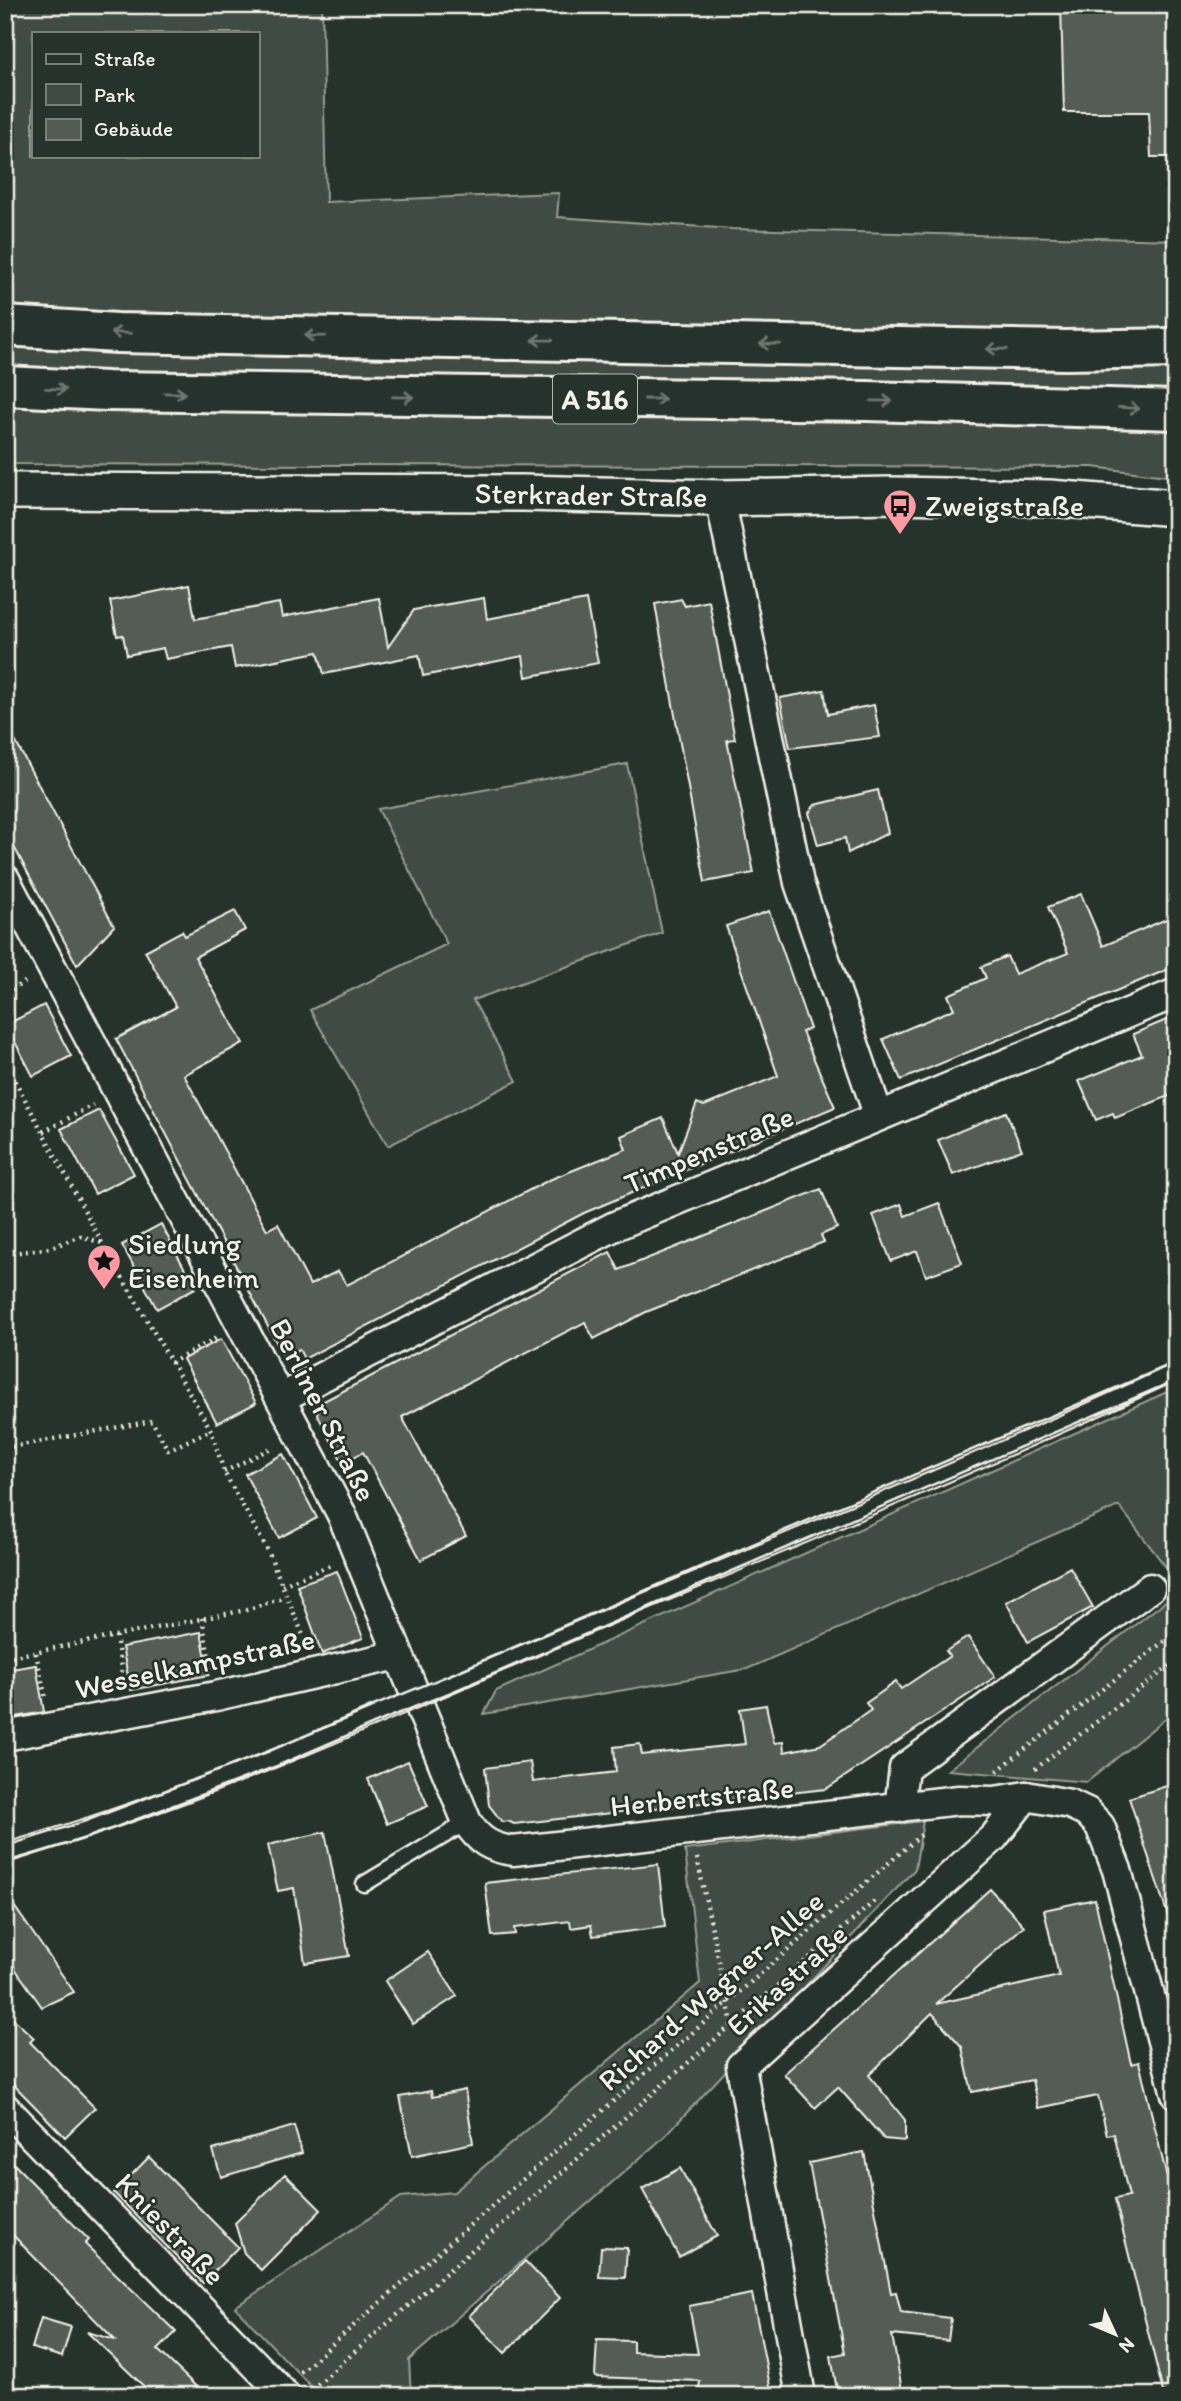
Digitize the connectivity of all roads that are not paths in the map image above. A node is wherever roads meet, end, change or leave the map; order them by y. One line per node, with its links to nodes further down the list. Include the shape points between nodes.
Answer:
1 (5, 326): 3 (highway, A 516, one-way to 1, via 117,333)
2 (1176, 348): 3 (highway)
3 (1066, 350): 4 (highway, A 516)
4 (1176, 357)
5 (5, 386): 6 (highway, A 516, one-way to 6, via 175,393 867,401)
6 (1176, 410)
7 (5, 491): 8 (street, Sterkrader Straße)
8 (720, 498): 9 (street, Sterkrader Straße, via 982,496); 12 (street, via 800,883)
9 (1176, 508)
10 (5, 879): 14 (street, Berliner Straße)
11 (1176, 993): 12 (street, Timpenstraße)
12 (878, 1114): 14 (street, Timpenstraße, via 615,1226)
13 (1176, 1371): 24 (lane, bridge, via 272,1759 85,1830)
14 (281, 1398): 16 (street, Berliner Straße, via 358,1555)
15 (1150, 1588): 21 (street, via 904,1768)
16 (398, 1655): 17 (street, Wesselkampstraße); 22 (street, Berliner Straße)
17 (129, 1712): 18 (lane); 19 (street, Wesselkampstraße)
18 (158, 1719)
19 (5, 1736)
20 (1026, 1796): 21 (street, Herbertstraße); 26 (street, Herbertstraße, via 1070,1804 1087,1812 1100,1826 1117,1870); 29 (street, Erikastraße, via 994,1837 741,2066)
21 (899, 1808): 23 (street, Herbertstraße)
22 (467, 1822): 23 (street, Berliner Straße, via 484,1842); 25 (lane)
23 (513, 1851)
24 (5, 1853)
25 (364, 1884)
26 (1176, 2094)
27 (5, 2108): 28 (street, Kniestraße)
28 (290, 2394)
29 (801, 2396)

